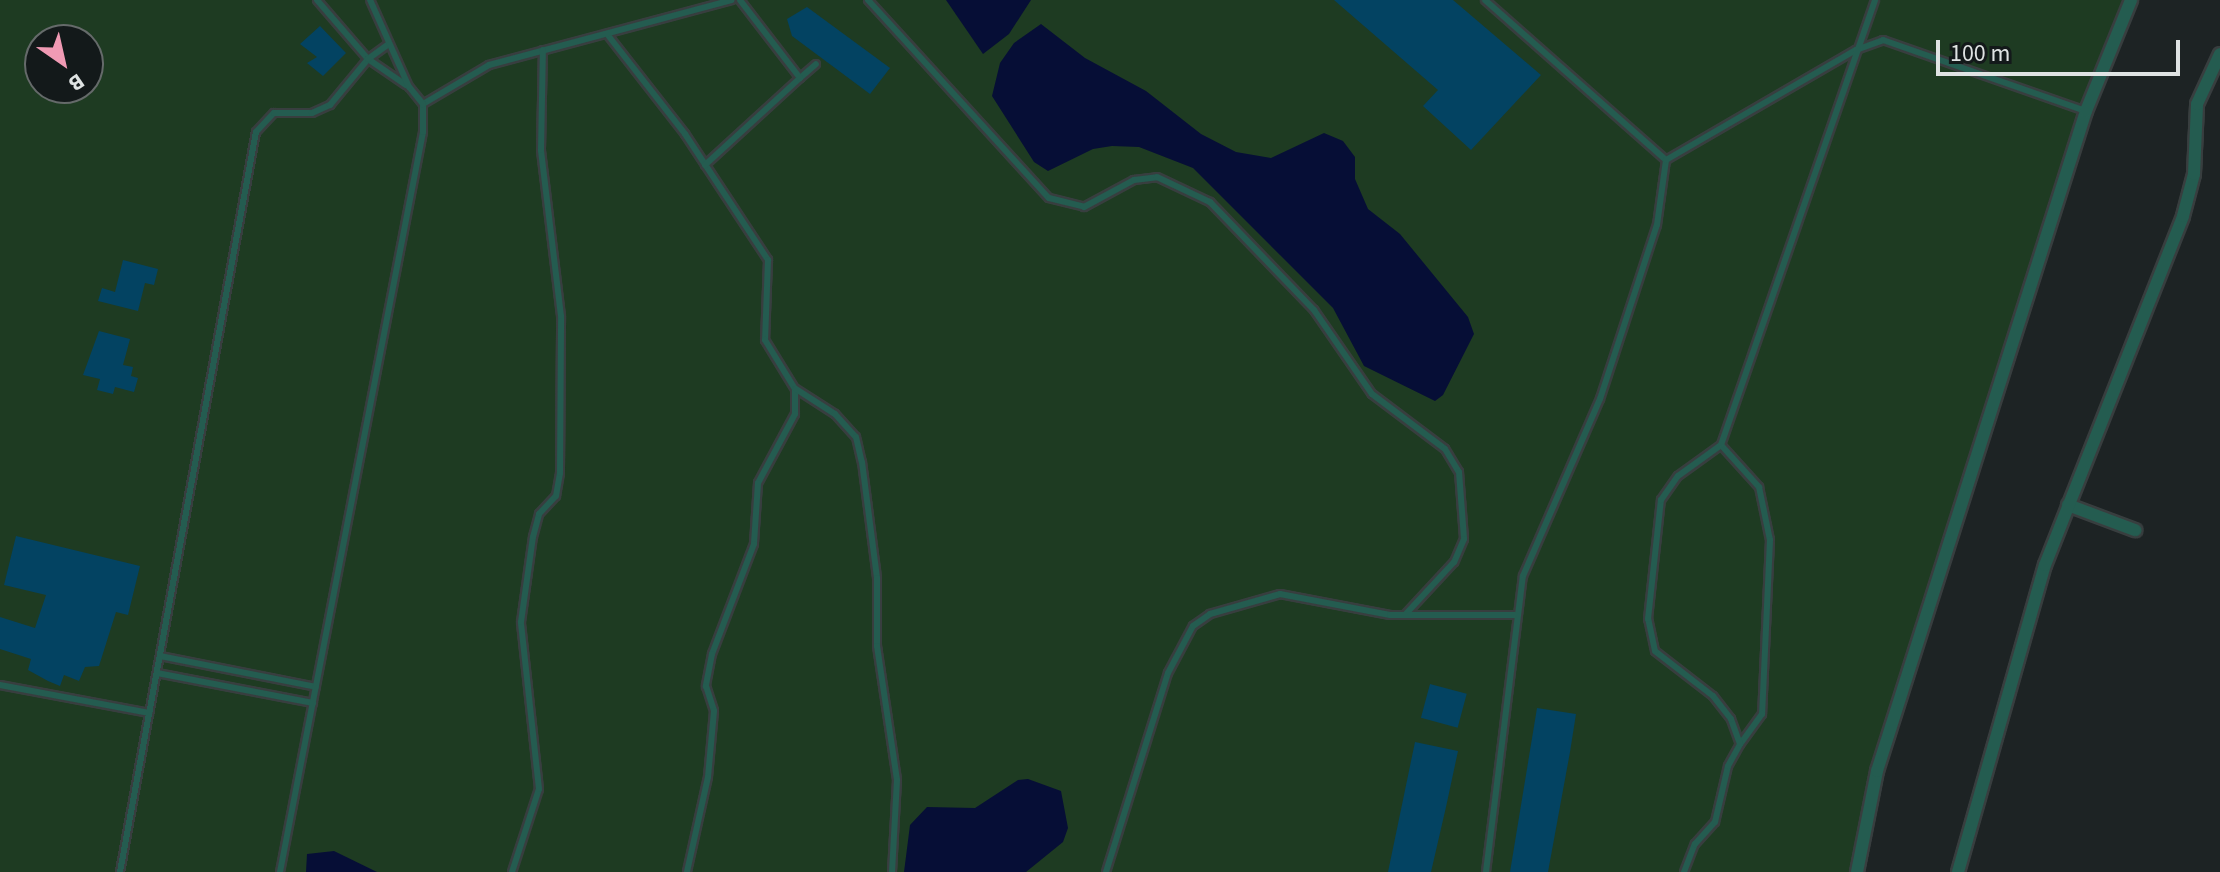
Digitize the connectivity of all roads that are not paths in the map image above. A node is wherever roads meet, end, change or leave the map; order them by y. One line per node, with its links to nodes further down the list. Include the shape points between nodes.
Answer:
1 (317, 0): 14 (lane)
2 (370, 0): 10 (lane)
3 (731, 0): 9 (lane)
4 (740, 0): 16 (lane)
5 (868, 0): 26 (lane, via 1049,198 1084,207 1134,180 1157,177 1210,202 1314,310 1365,388 1445,449 1459,472 1464,539 1454,562)
6 (1485, 0): 20 (lane)
7 (1875, 0): 12 (lane)
8 (2131, 0): 19 (street)
9 (607, 34): 11 (lane); 21 (lane)
10 (389, 44): 14 (lane); 17 (lane)
11 (543, 50): 18 (lane, via 489,65); 37 (lane, via 541,150 561,316 560,473 556,496 539,514 521,622 539,789)
12 (1856, 50): 19 (lane, via 1883,40 1901,44); 20 (lane); 23 (lane)
13 (2220, 54): 24 (street, via 2197,104 2194,174 2183,216)
14 (368, 59): 17 (lane); 28 (lane, via 330,105 312,113 274,113 256,132)
15 (816, 64): 16 (lane)
16 (800, 78): 21 (lane)
17 (409, 87): 18 (lane)
18 (423, 104): 31 (lane, via 417,173)
19 (2086, 111): 43 (street, via 1877,771)
20 (1666, 160): 27 (lane, via 1657,225 1604,384 1523,576)
21 (705, 165): 22 (lane, via 768,260 765,340)
22 (795, 389): 38 (lane, via 795,414 758,483 754,544 712,654 706,686 714,711 708,777); 39 (lane, via 835,414 856,437 862,462 877,578 877,646 897,780)
23 (1721, 445): 34 (lane, via 1759,487 1770,540 1762,714); 34 (lane, via 1678,476 1661,500 1648,619 1655,651 1713,696 1731,719)
24 (2068, 505): 25 (street); 44 (street, via 2028,619)
25 (2135, 530)
26 (1405, 615): 27 (lane); 40 (lane, via 1342,610 1280,594 1225,606 1193,626 1168,673)
27 (1515, 615): 41 (lane)
28 (160, 656): 29 (lane); 31 (lane)
29 (157, 673): 32 (lane); 33 (lane)
30 (0, 685): 33 (lane)
31 (316, 687): 32 (lane)
32 (313, 703): 36 (lane)
33 (149, 713): 35 (lane)
34 (1740, 744): 42 (lane, via 1728,766 1715,822 1695,844)
35 (120, 872)
36 (280, 872)
37 (512, 872)
38 (687, 872)
39 (892, 872)
40 (1106, 872)
41 (1486, 872)
42 (1684, 872)
43 (1857, 872)
44 (1958, 872)

